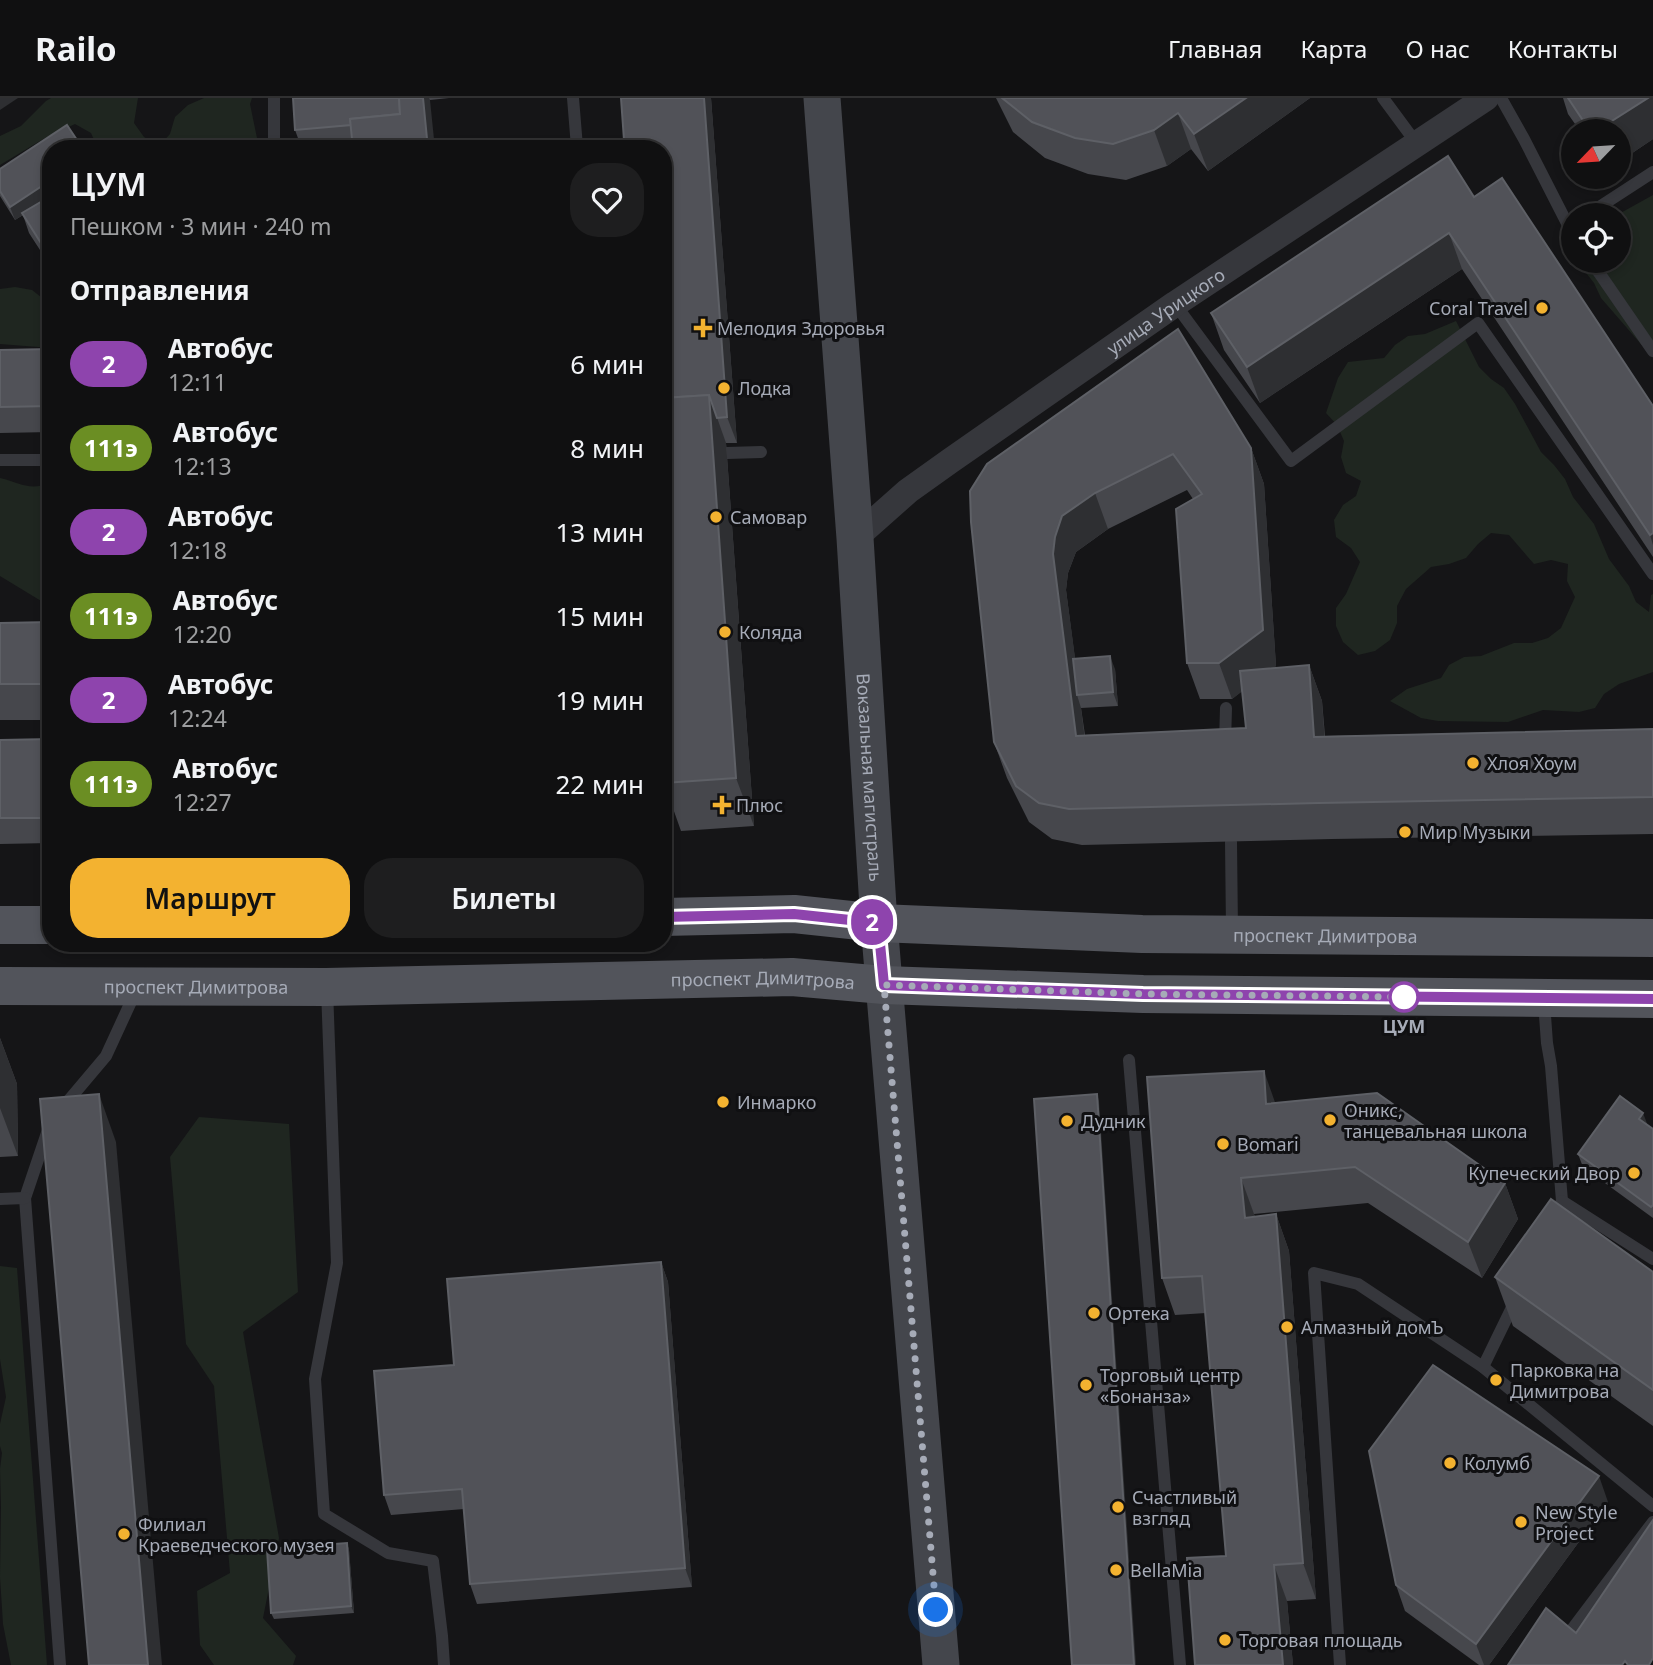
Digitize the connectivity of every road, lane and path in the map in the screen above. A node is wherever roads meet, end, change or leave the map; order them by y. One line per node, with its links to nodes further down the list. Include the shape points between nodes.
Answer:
1 (274, 98): 7 (lane)
2 (573, 98): 8 (lane)
3 (822, 98): 20 (main road, Вокзальная магистраль)
4 (1383, 98): 9 (lane)
5 (1486, 98): 9 (street, улица Урицкого)
6 (1501, 98): 12 (lane)
7 (274, 140)
8 (576, 140)
9 (1417, 144): 14 (street, улица Урицкого)
10 (1653, 172): 11 (lane)
11 (1605, 203)
12 (1561, 208)
13 (1599, 273): 15 (lane)
14 (1175, 304): 20 (street, улица Урицкого, via 918,484); 21 (lane, via 1292,461 1478,323)
15 (1653, 351)
16 (761, 452): 17 (lane)
17 (727, 453)
18 (0, 460): 19 (lane)
19 (42, 460)
20 (855, 538): 26 (main road, Вокзальная магистраль)
21 (1653, 574)
22 (1226, 708): 23 (lane)
23 (1225, 753)
24 (1231, 842): 29 (lane)
25 (672, 916): 26 (main road, проспект Димитрова, via 794,914)
26 (878, 923): 29 (main road, проспект Димитрова); 31 (main road, Вокзальная магистраль)
27 (0, 925): 28 (main road)
28 (42, 925)
29 (1232, 934): 30 (main road, проспект Димитрова)
30 (1653, 938)
31 (884, 985): 34 (main road, проспект Димитрова, via 792,977); 35 (main road, проспект Димитрова, via 1143,994); 49 (main road, Вокзальная магистраль)
32 (0, 986): 33 (main road, проспект Димитрова)
33 (138, 986): 34 (main road, проспект Димитрова); 38 (lane, via 106,1056 51,1121)
34 (326, 987): 48 (lane, via 337,1263 315,1379 324,1514 388,1553 433,1561)
35 (1543, 998): 36 (main road, проспект Димитрова); 40 (lane)
36 (1653, 999)
37 (1129, 1060): 50 (lane)
38 (25, 1198): 39 (lane); 47 (lane)
39 (0, 1199)
40 (1562, 1201): 41 (lane); 42 (lane)
41 (1551, 1225)
42 (1653, 1259)
43 (1523, 1284): 44 (lane)
44 (1483, 1367): 45 (lane); 51 (lane, via 1358,1284 1314,1273)
45 (1653, 1506)
46 (1653, 1522): 52 (lane)
47 (60, 1665)
48 (444, 1665)
49 (941, 1665)
50 (1180, 1665)
51 (1340, 1665)
52 (1545, 1665)

